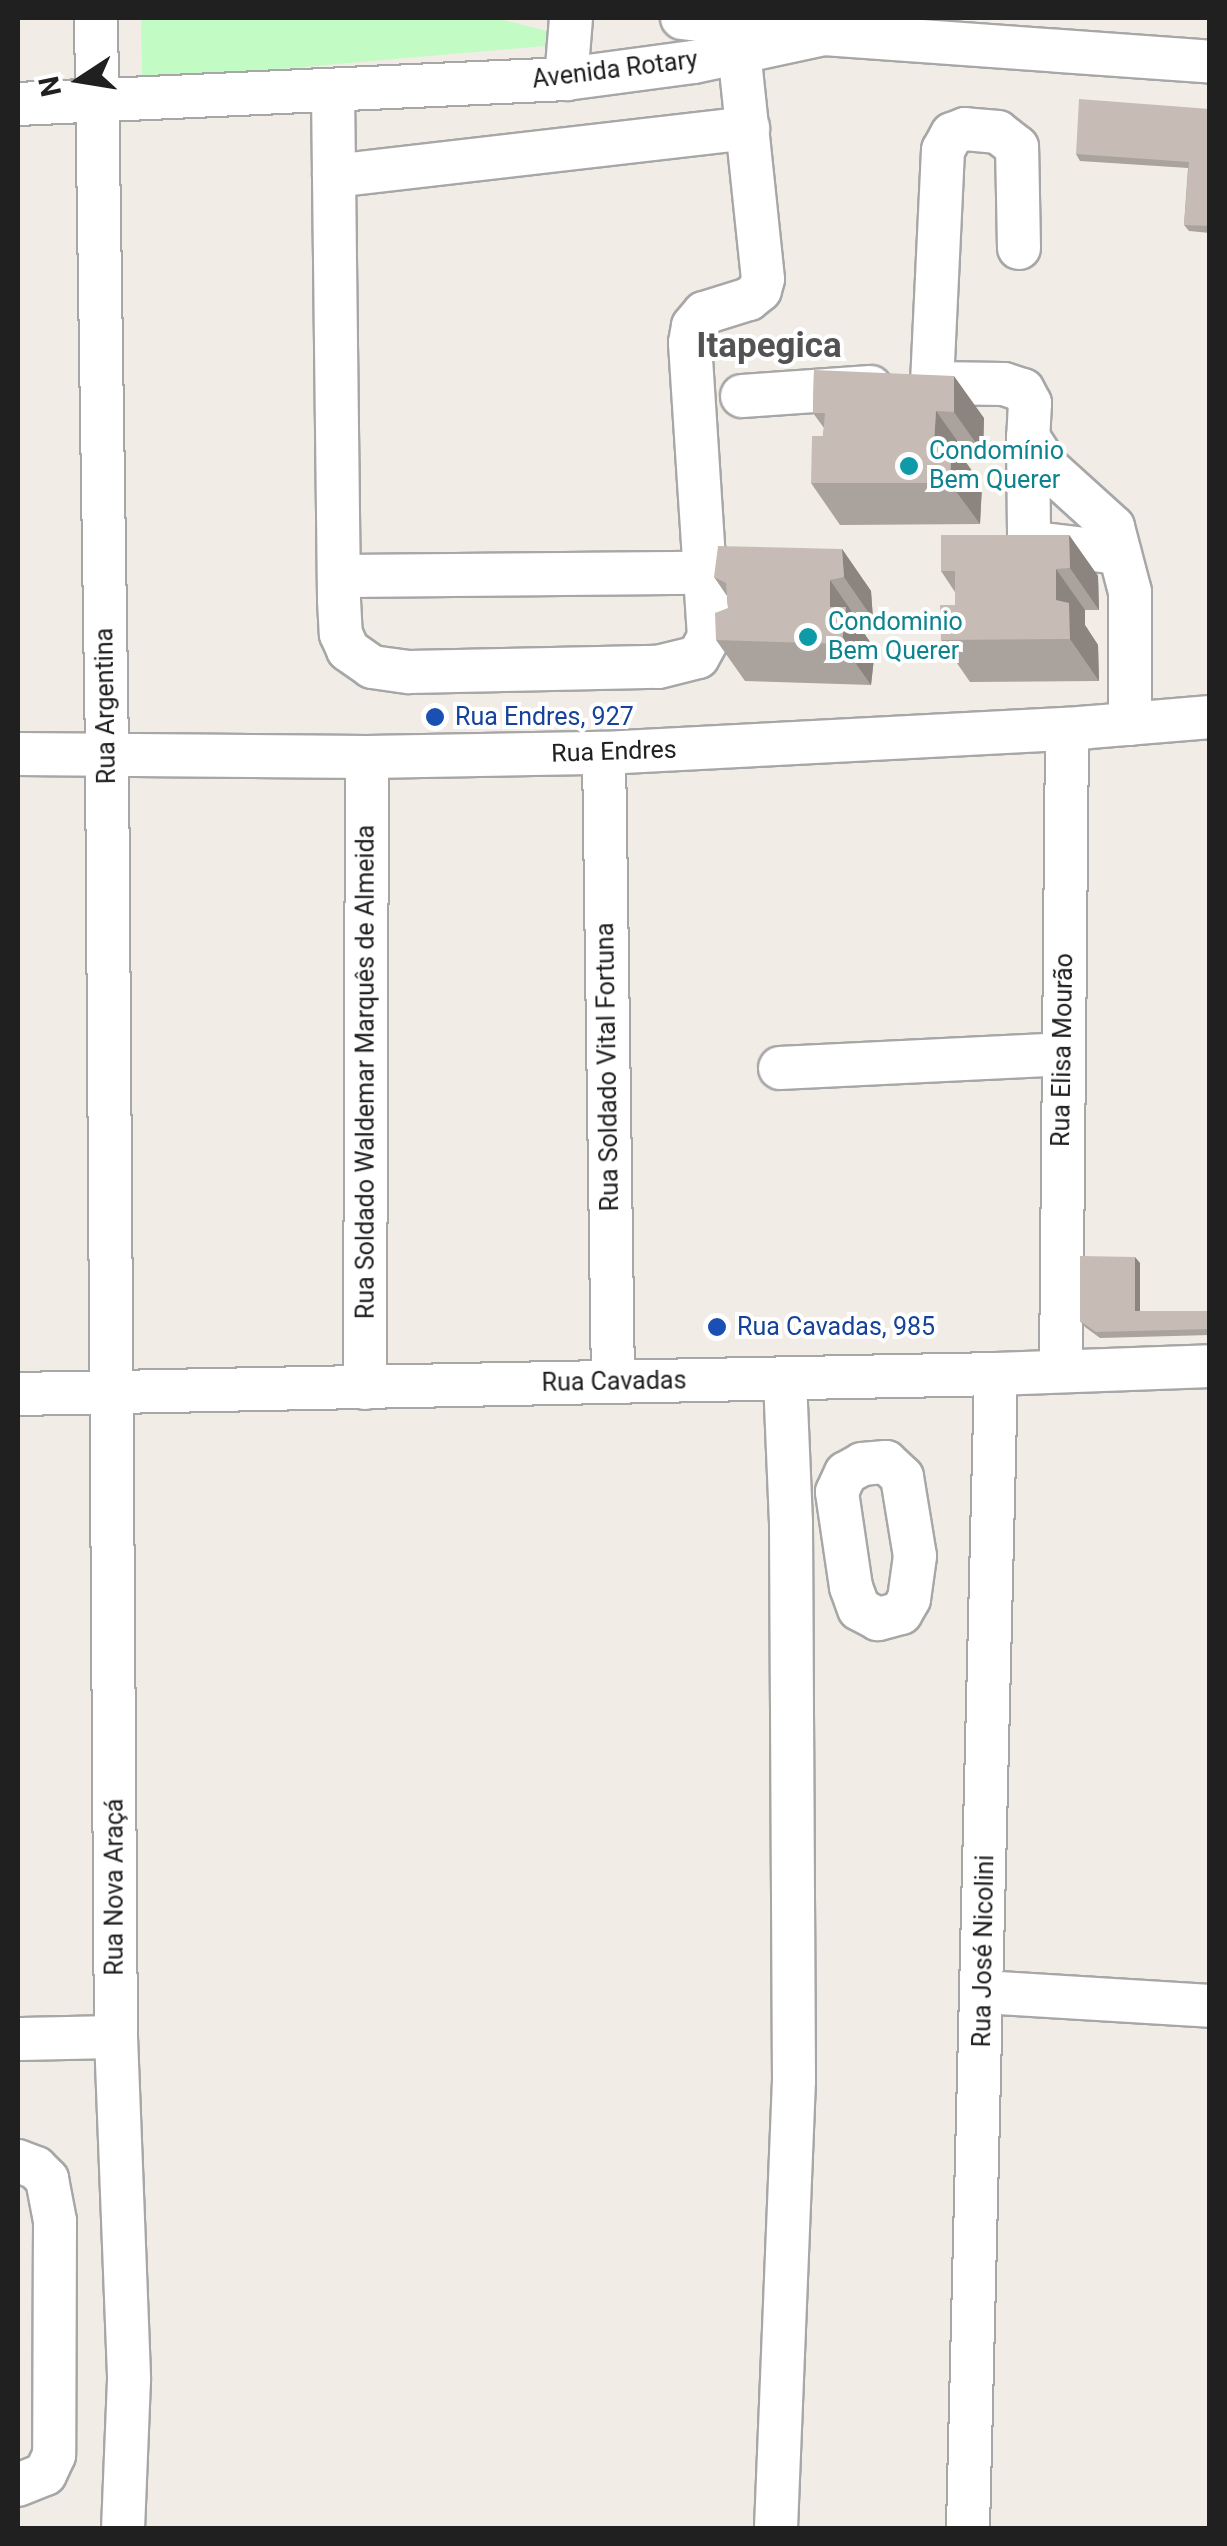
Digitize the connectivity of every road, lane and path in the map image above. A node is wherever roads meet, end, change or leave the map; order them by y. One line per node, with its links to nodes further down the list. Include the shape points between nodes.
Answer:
1 (96, 18): 9 (street, Rua Argentina)
2 (572, 18): 7 (street)
3 (682, 18): 4 (street)
4 (824, 34): 5 (street, Avenida Rotary); 6 (street, Avenida Rotary)
5 (739, 52): 7 (street, Avenida Rotary); 11 (street)
6 (1210, 62)
7 (566, 78): 8 (street, Avenida Rotary)
8 (333, 91): 9 (street, Avenida Rotary); 12 (street)
9 (95, 103): 10 (street, Avenida Rotary); 25 (street, Rua Argentina)
10 (18, 104)
11 (748, 128): 12 (street); 18 (street, via 764,279 749,299 704,312 690,342)
12 (334, 176): 19 (street)
13 (1020, 248): 14 (street, via 1017,147 998,132 952,134 943,150)
14 (932, 383): 15 (street); 16 (street, via 1023,390 1030,403)
15 (742, 396)
16 (1028, 437): 17 (street, via 1048,468 1112,527); 17 (street, via 1034,544)
17 (1120, 553): 21 (street, via 1130,592)
18 (704, 573): 19 (street); 19 (street, via 709,637 698,656 679,665 409,672 372,667 348,650 341,634)
19 (339, 576)
20 (1210, 717): 21 (street, Rua Endres)
21 (1130, 724): 22 (street, Rua Endres)
22 (1068, 729): 23 (street, Rua Endres); 27 (street, Rua Elisa Mourão)
23 (604, 753): 26 (street, Rua Endres); 33 (street, Rua Soldado Vital Fortuna)
24 (18, 754): 25 (street, Rua Endres)
25 (107, 755): 26 (street, Rua Endres); 36 (street, Rua Argentina)
26 (368, 757): 34 (street, Rua Soldado Waldemar Marquês de Almeida)
27 (1062, 1054): 28 (street); 30 (street, Rua Elisa Mourão)
28 (780, 1068)
29 (1210, 1366): 30 (street, Rua Cavadas)
30 (1061, 1370): 31 (street, Rua Cavadas)
31 (996, 1374): 32 (street, Rua Cavadas); 39 (street, Rua José Nicolini)
32 (786, 1378): 33 (street, Rua Cavadas); 38 (street)
33 (612, 1382): 34 (street, Rua Cavadas)
34 (365, 1388): 36 (street, Rua Cavadas)
35 (18, 1394): 36 (street, Rua Cavadas)
36 (112, 1394): 41 (street, Rua Nova Araçá)
37 (837, 1492): 38 (street)
38 (790, 1494): 46 (street, via 794,2081)
39 (983, 1992): 40 (street); 47 (street, Rua José Nicolini)
40 (1210, 2006)
41 (116, 2037): 42 (street); 45 (street, Rua Nova Araçá, via 129,2380)
42 (18, 2039)
43 (18, 2161): 44 (street, via 47,2179 55,2222 54,2456 45,2474)
44 (18, 2486)
45 (123, 2528)
46 (776, 2528)
47 (968, 2528)

